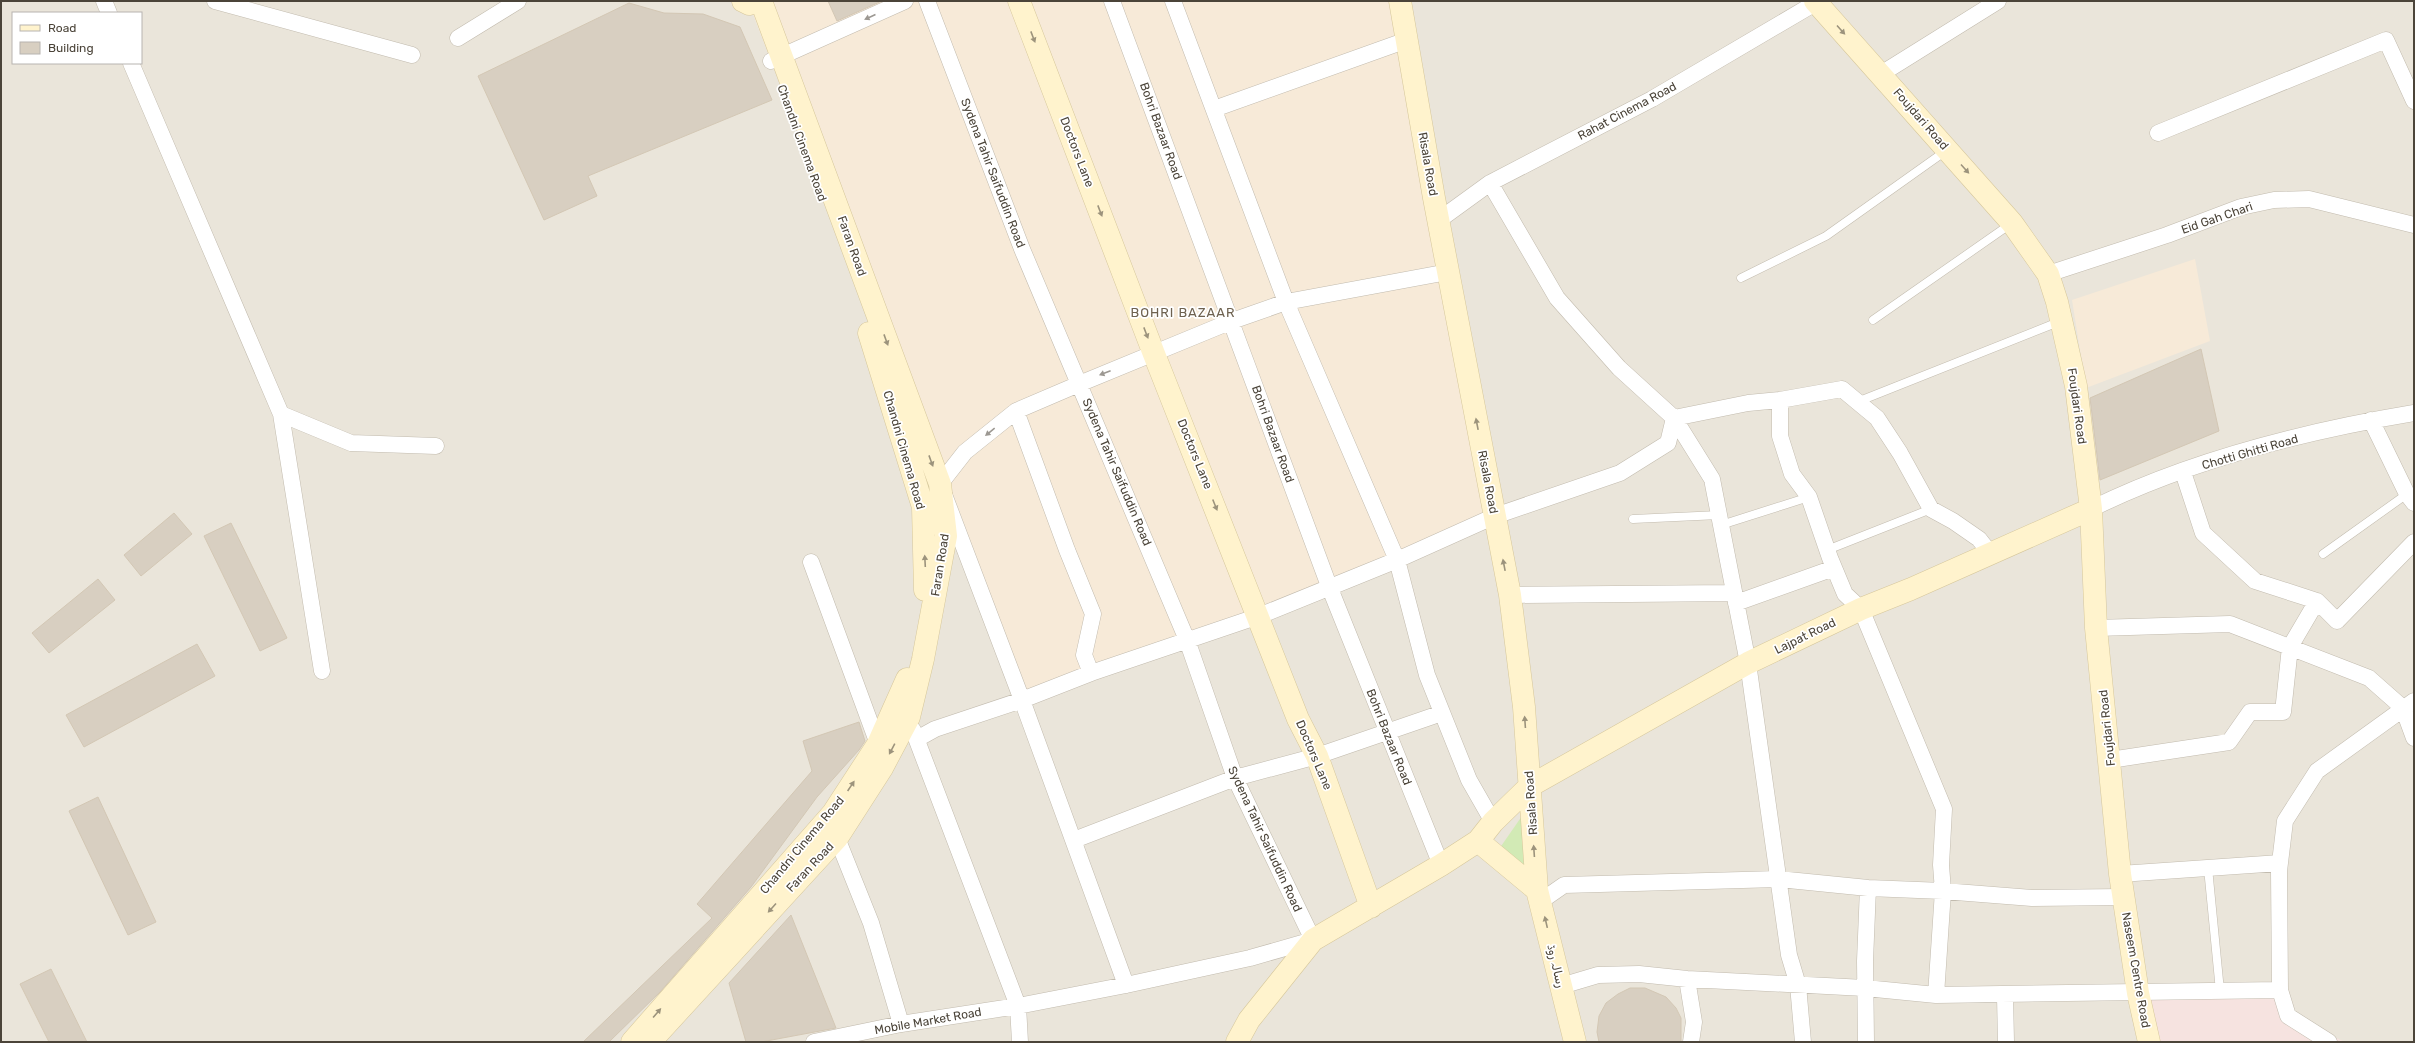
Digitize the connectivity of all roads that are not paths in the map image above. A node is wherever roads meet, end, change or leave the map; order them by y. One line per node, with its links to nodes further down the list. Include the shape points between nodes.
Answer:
1 (104, 1): 13 (street)
2 (215, 1): 16 (street)
3 (518, 1): 14 (street)
4 (905, 1): 17 (street, one-way to 17)
5 (926, 1): 36 (street, Sydena Tahir Saifuddin Road, via 1022,248)
6 (1019, 1): 35 (street, Doctors Lane, one-way to 35)
7 (1112, 1): 34 (street, Bohri Bazaar Road)
8 (1173, 1): 21 (street)
9 (1400, 1): 15 (street, Risala Road)
10 (1998, 1): 19 (street)
11 (750, 2): 17 (street, Chandni Cinema Road)
12 (1816, 2): 19 (street, Foujdari Road, one-way to 19); 24 (street, Rahat Cinema Road, via 1652,99)
13 (109, 12)
14 (458, 38)
15 (1407, 40): 21 (street); 25 (street, Risala Road)
16 (412, 55)
17 (777, 58): 46 (street, Faran Road, one-way to 46); 80 (street, Chandni Cinema Road, one-way to 17, via 906,681 918,636 926,569 923,507 851,276)
18 (131, 64): 41 (street)
19 (1881, 74): 23 (street, Foujdari Road)
20 (2414, 101): 22 (street, via 2386,40)
21 (1214, 109): 31 (street)
22 (2158, 133)
23 (1948, 150): 26 (street, Foujdari Road, one-way to 26); 30 (lane, via 1826,236)
24 (1490, 183): 25 (street, Rahat Cinema Road); 42 (street, via 1557,298 1618,368)
25 (1439, 220): 28 (street, Risala Road)
26 (2012, 223): 29 (street, Foujdari Road); 32 (lane)
27 (2414, 225): 29 (street, Eid Gah Chari, via 2309,198 2274,200 2241,207 2167,235)
28 (1448, 272): 31 (street); 51 (street, Risala Road, one-way to 28)
29 (2048, 274): 33 (street, Foujdari Road)
30 (1741, 278)
31 (1286, 302): 34 (street); 58 (street)
32 (1873, 320)
33 (2063, 320): 38 (lane); 50 (street, Foujdari Road, via 2076,386)
34 (1232, 321): 35 (street); 61 (street, Bohri Bazaar Road)
35 (1154, 354): 36 (street, one-way to 36); 66 (street, Doctors Lane, one-way to 66)
36 (1079, 384): 39 (street); 68 (street, Sydena Tahir Saifuddin Road)
37 (1780, 400): 38 (street, via 1842,389); 42 (street, via 1748,403); 47 (street, via 1782,443 1792,474)
38 (1857, 402): 49 (street, via 1877,418)
39 (1016, 411): 46 (street, one-way to 46, via 965,452); 72 (street, via 1066,550 1093,614 1084,655)
40 (2414, 413): 43 (street, Chotti Ghitti Road)
41 (281, 414): 44 (street, via 351,443); 71 (street)
42 (1674, 418): 51 (street, via 1668,444 1620,473); 53 (street, via 1712,479)
43 (2371, 420): 45 (street, Chotti Ghitti Road, via 2262,446); 48 (street)
44 (436, 446)
45 (2183, 472): 50 (street, Chotti Ghitti Road, via 2121,494); 64 (street, via 2203,533 2255,581)
46 (940, 484): 73 (street); 76 (street, Faran Road, via 946,536 923,659)
47 (1809, 497): 53 (lane); 55 (street)
48 (2410, 498): 57 (lane)
49 (1931, 509): 55 (lane); 56 (street, via 1979,539)
50 (2091, 509): 56 (street, Lajpat Road); 67 (street, Foujdari Road)
51 (1494, 516): 58 (street); 62 (street, Risala Road, one-way to 51)
52 (1633, 519): 53 (lane)
53 (1720, 520): 63 (street)
54 (2414, 542): 64 (street, via 2337,621)
55 (1827, 550): 60 (street)
56 (1990, 553): 65 (street, Lajpat Road)
57 (2323, 554)
58 (1397, 560): 61 (street); 75 (street, via 1428,675)
59 (811, 562): 80 (street)
60 (1834, 568): 63 (street); 65 (street, via 1845,594)
61 (1329, 586): 66 (street); 77 (street, Bohri Bazaar Road)
62 (1510, 595): 63 (street); 84 (street, Risala Road, one-way to 62, via 1524,707)
63 (1735, 598): 70 (street)
64 (2318, 601): 69 (street)
65 (1861, 609): 70 (street, Lajpat Road); 95 (street, via 1944,809)
66 (1260, 616): 68 (street); 81 (street, Doctors Lane, via 1298,719)
67 (2096, 628): 69 (street, via 2230,624); 82 (street, Foujdari Road)
68 (1187, 640): 72 (street); 83 (street, Sydena Tahir Saifuddin Road)
69 (2290, 647): 74 (street, via 2370,678); 82 (street, via 2283,712 2250,712 2229,742)
70 (1748, 663): 84 (street, Lajpat Road); 93 (street)
71 (322, 671)
72 (1091, 673): 73 (street)
73 (1022, 700): 79 (street, via 935,729); 87 (street)
74 (2409, 704): 78 (street); 89 (street, via 2317,771 2285,821)
75 (1442, 712): 77 (street); 85 (street, via 1469,780)
76 (909, 717): 79 (street); 86 (street, Faran Road, one-way to 86, via 882,768)
77 (1386, 731): 81 (street); 90 (street, Bohri Bazaar Road)
78 (2414, 738)
79 (916, 739): 110 (street)
80 (878, 744): 112 (street, Chandni Cinema Road, one-way to 80, via 833,813)
81 (1317, 756): 83 (street); 98 (street, Doctors Lane)
82 (2110, 760): 92 (street, Foujdari Road)
83 (1235, 778): 87 (street); 99 (street, Sydena Tahir Saifuddin Road)
84 (1530, 786): 85 (street, Lajpat Road); 96 (street, Risala Road, one-way to 84)
85 (1493, 822): 88 (street, Lajpat Road)
86 (837, 838): 111 (street, via 871,922); 113 (street, Faran Road, one-way to 113)
87 (1074, 840): 101 (street)
88 (1478, 841): 90 (street, Lajpat Road); 96 (street)
89 (2280, 863): 91 (street); 105 (street)
90 (1441, 865): 98 (street, Lajpat Road)
91 (2208, 868): 92 (street); 106 (lane)
92 (2120, 874): 97 (street, Foujdari Road)
93 (1778, 878): 94 (street); 96 (street, via 1564,885); 102 (street, via 1789,955)
94 (1868, 888): 95 (street); 104 (street)
95 (1943, 891): 97 (street, via 2032,898); 108 (street)
96 (1539, 895): 103 (street, رسالہ روڈ, one-way to 96)
97 (2124, 898): 107 (street, Naseem Centre Road)
98 (1371, 906): 99 (street, Lajpat Road)
99 (1313, 940): 101 (street, Mobile Market Road, via 1250,958); 116 (street, via 1248,1020)
100 (1687, 979): 102 (street); 103 (street, via 1639,974 1598,975); 118 (street, via 1694,1022)
101 (1126, 985): 110 (street, Mobile Market Road)
102 (1798, 985): 104 (street); 119 (street)
103 (1561, 986): 117 (street, رسالہ روڈ)
104 (1865, 988): 108 (street); 120 (street)
105 (2280, 990): 106 (street); 123 (street, via 2288,1016)
106 (2220, 991): 107 (street)
107 (2138, 993): 109 (street); 122 (street, Naseem Centre Road)
108 (1936, 995): 109 (street)
109 (2005, 996): 121 (street)
110 (1018, 1006): 111 (street, Mobile Market Road); 115 (street)
111 (901, 1024): 114 (street, Mobile Market Road)
112 (632, 1042)
113 (650, 1042)
114 (814, 1042)
115 (1020, 1042)
116 (1237, 1042)
117 (1575, 1042)
118 (1691, 1042)
119 (1803, 1042)
120 (1866, 1042)
121 (2006, 1042)
122 (2149, 1042)
123 (2329, 1042)

